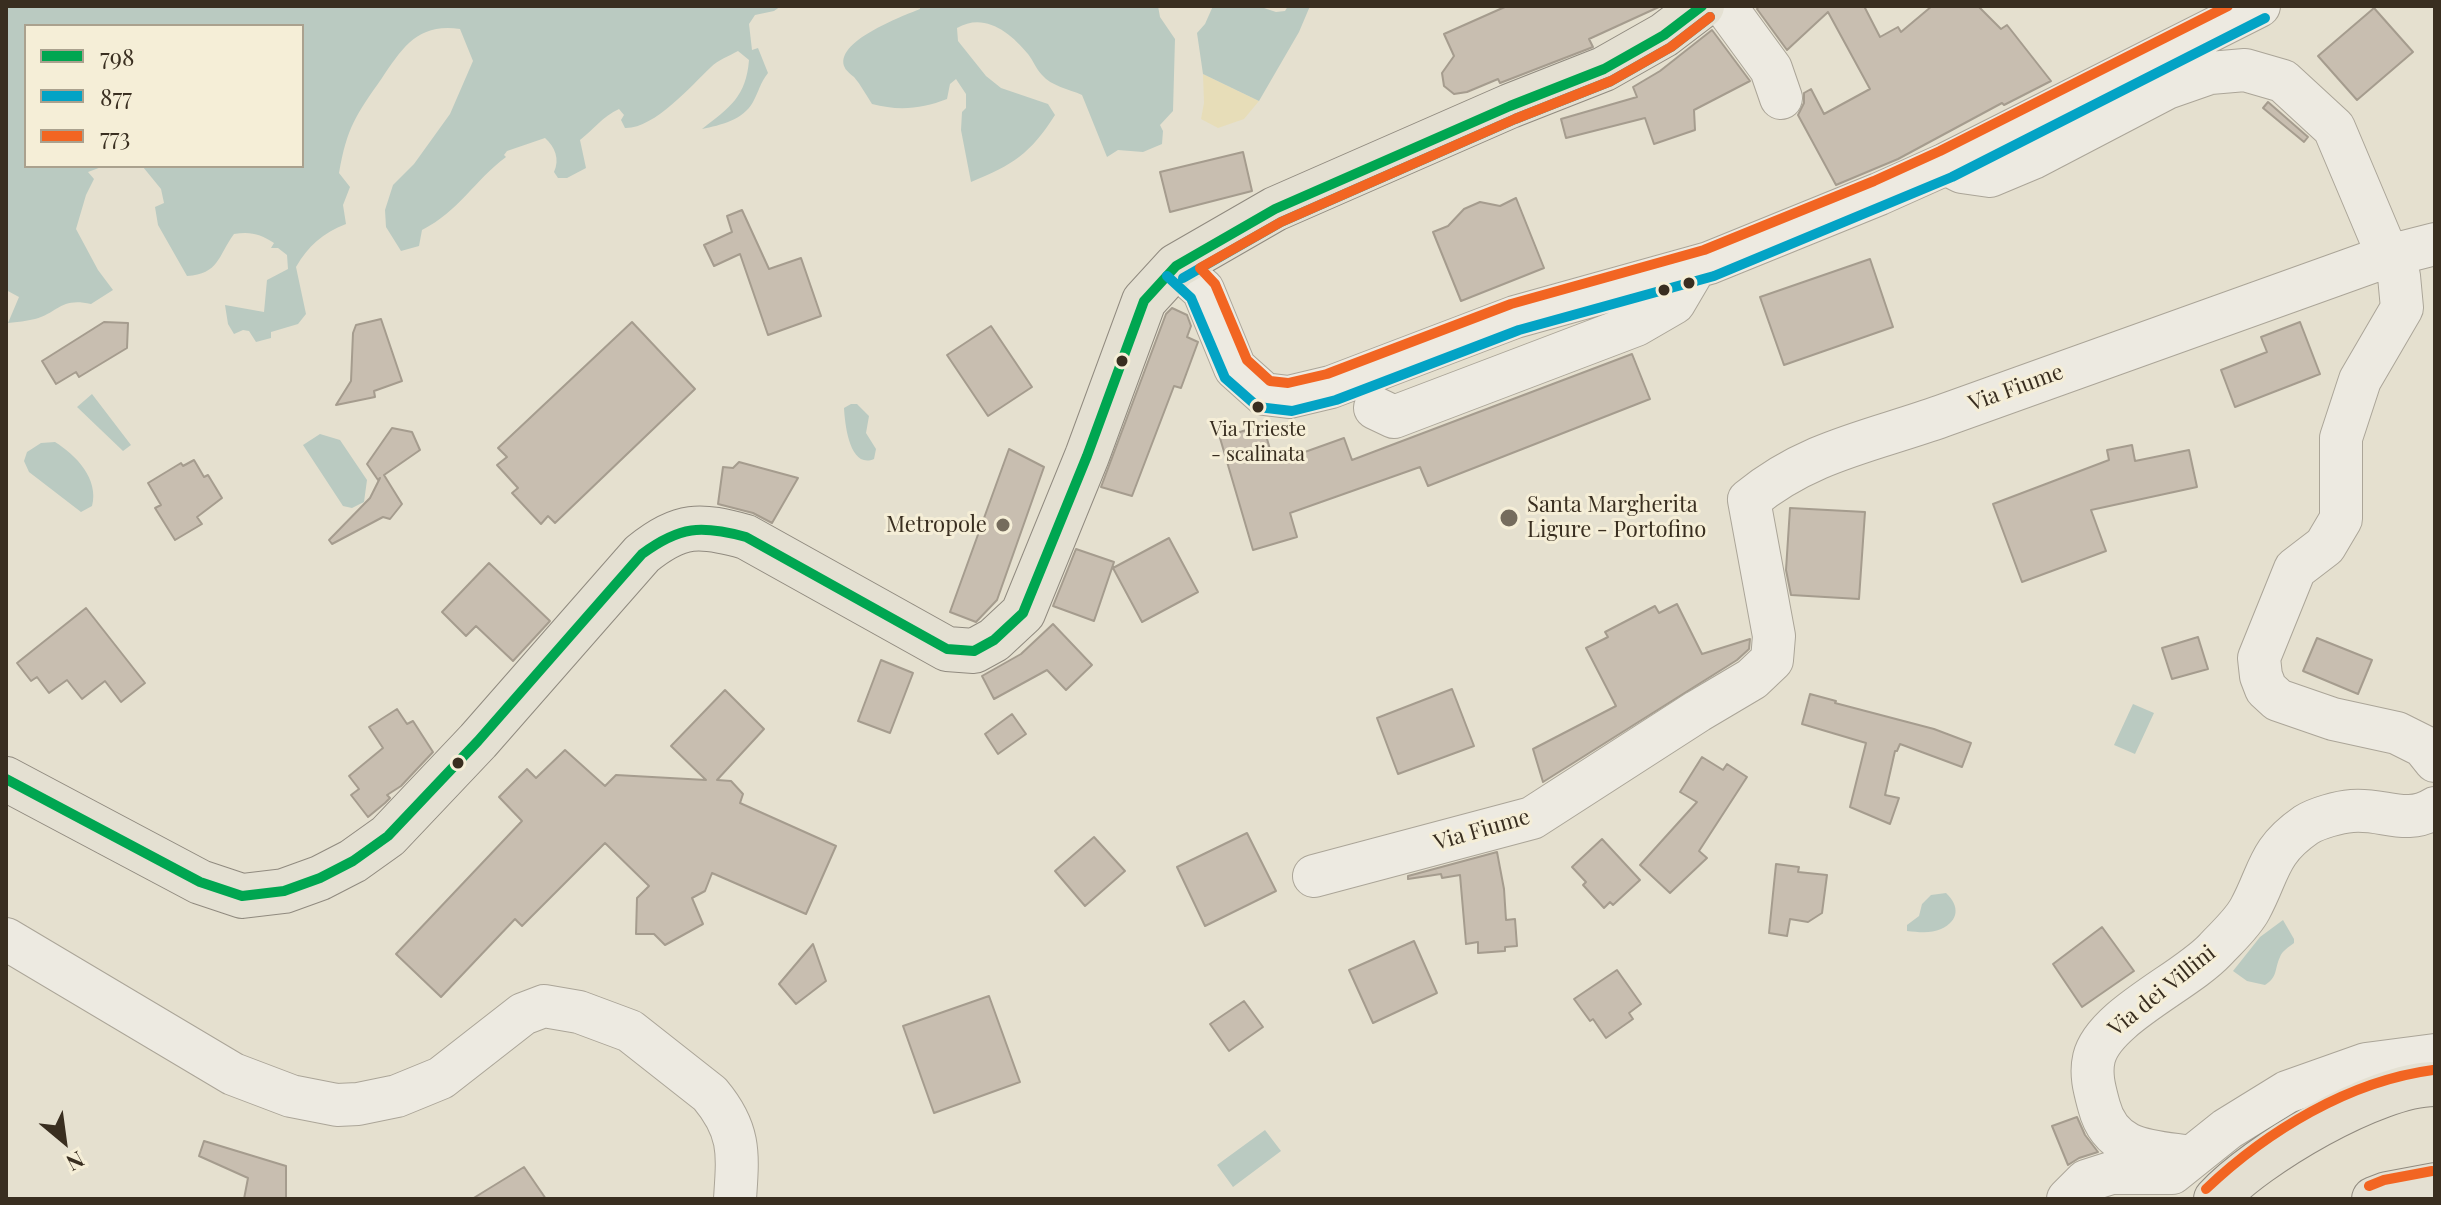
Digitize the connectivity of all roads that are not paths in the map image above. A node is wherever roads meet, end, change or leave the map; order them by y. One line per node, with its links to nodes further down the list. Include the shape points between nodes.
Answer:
1 (1702, 6): 8 (main road, via 1604,69 1275,209)
2 (1725, 6): 4 (street, via 1771,69)
3 (2259, 6): 5 (street)
4 (1781, 98)
5 (1946, 164): 7 (street, via 1990,176 2167,88 2210,73 2245,70 2283,81 2334,128); 9 (street)
6 (2435, 244): 7 (street)
7 (2385, 251): 11 (street, via 2399,276 2402,308 2360,380 2341,438 2341,519 2325,546 2295,569 2259,658 2266,689 2278,700 2397,733 2423,746); 14 (street, Via Fiume, via 1941,416 1838,448 1774,480 1749,500 1774,636 1772,660 1752,679 1532,818)
8 (1176, 266): 9 (street, via 1203,290 1235,368 1264,394 1289,397 1331,387 1515,317); 12 (main road, via 1144,301 1023,613 974,651 947,649 746,537 709,527 680,531 642,554 388,836 353,861 284,891 242,896 200,882)
9 (1694, 269): 10 (street, via 1674,303 1636,325 1394,417)
10 (1375, 408)
11 (2435, 761)
12 (6, 779)
13 (2435, 808): 18 (street, Via dei Villini, via 2413,817 2353,811 2310,822 2271,859 2249,911 2212,954 2105,1037 2094,1057 2093,1083 2101,1114 2114,1133 2125,1145)
14 (1314, 876)
15 (6, 939): 20 (street, via 233,1074 291,1096 337,1105 397,1096 441,1078 523,1014 544,1006 579,1012 630,1031 719,1104 734,1129 738,1150)
16 (2435, 1055): 18 (street, via 2366,1064 2287,1092)
17 (2435, 1084): 22 (main road, via 2373,1099 2291,1141)
18 (2192, 1157): 21 (street, via 2172,1173 2111,1173 2086,1181)
19 (2435, 1185): 23 (main road)
20 (735, 1199)
21 (2068, 1199)
22 (2216, 1199)
23 (2374, 1199)

